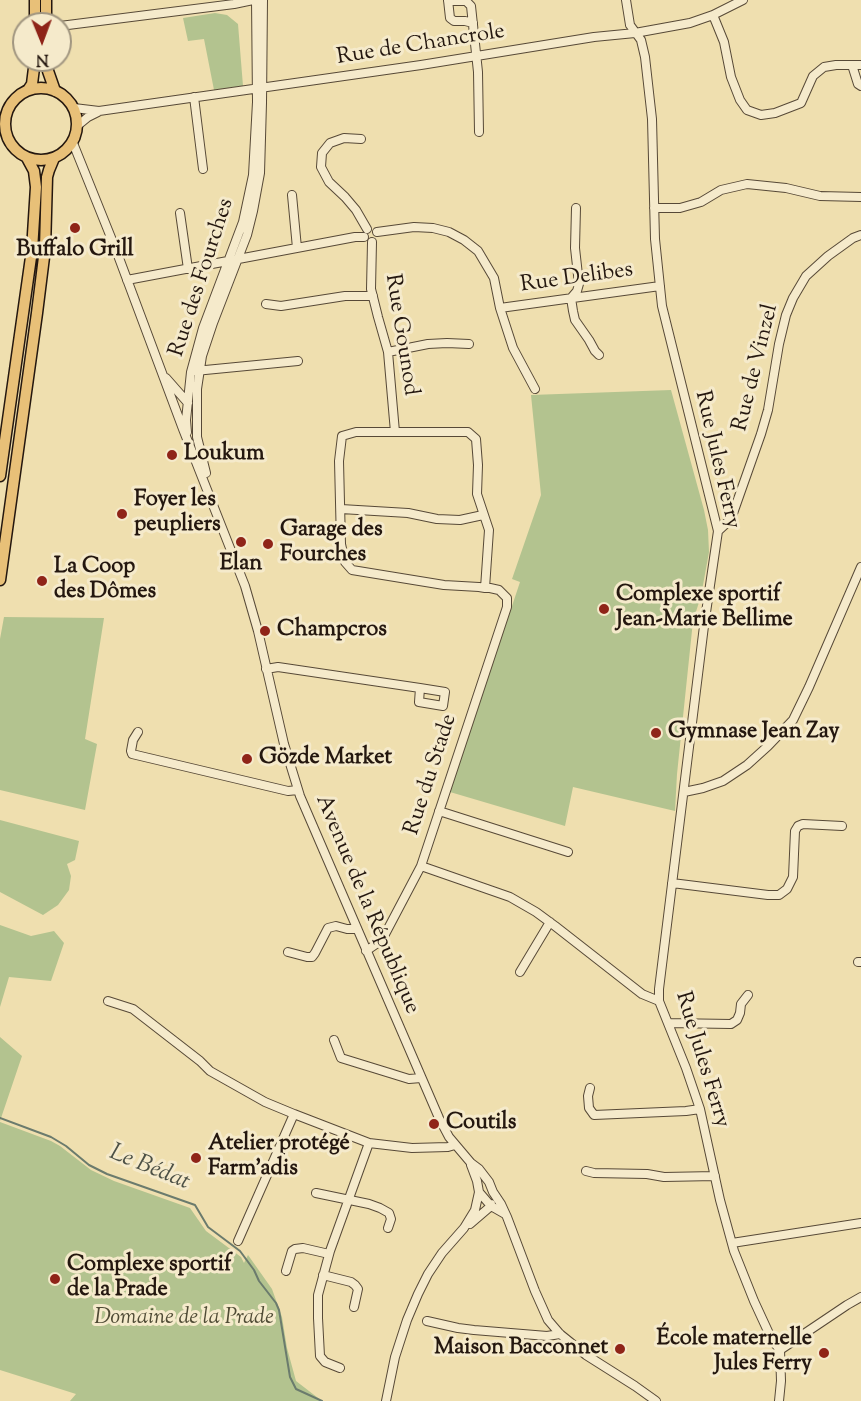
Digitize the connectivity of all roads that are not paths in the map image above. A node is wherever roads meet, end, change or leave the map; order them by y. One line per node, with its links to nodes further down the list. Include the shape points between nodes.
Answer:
1 (255, 0): 8 (street); 15 (street)
2 (264, 0): 15 (street)
3 (626, 0): 9 (street, Rue Jules Ferry)
4 (743, 0): 6 (street, Rue de Chancrole)
5 (448, 1): 7 (street, via 450,18); 7 (street, via 466,1 471,6)
6 (713, 15): 9 (street, Rue de Chancrole); 11 (street, via 740,99 747,110 761,115 801,104 813,76 824,68)
7 (473, 23): 10 (street)
8 (72, 24)
9 (635, 33): 10 (street, Rue de Chancrole); 33 (street, Rue Jules Ferry, via 645,57 651,109)
10 (477, 56): 15 (street, Rue de Chancrole); 23 (street)
11 (857, 65): 14 (street)
12 (33, 72): 16 (main road)
13 (48, 72): 17 (main road)
14 (861, 86)
15 (259, 89): 18 (street, Rue de Chancrole); 40 (street, Rue des Fourches, via 260,173 254,211); 41 (street, Rue des Fourches, via 251,183)
16 (28, 90): 17 (main road); 21 (main road, via 15,99)
17 (55, 91): 19 (main road)
18 (194, 97): 20 (street, Rue de Chancrole); 29 (street)
19 (74, 108): 20 (street, Rue de Chancrole); 22 (main road)
20 (99, 111): 22 (street, Rue de Chancrole)
21 (4, 116): 24 (main road)
22 (77, 126): 26 (main road)
23 (479, 132)
24 (5, 139): 27 (main road)
25 (361, 139): 36 (street, via 344,138 330,143 322,153 321,167 329,182 356,210)
26 (73, 143): 28 (main road); 43 (street)
27 (27, 158): 28 (main road); 60 (main road, via 36,187 32,250)
28 (54, 158): 66 (main road, via 47,177 40,292)
29 (203, 169)
30 (292, 195): 39 (street)
31 (861, 197): 33 (street, via 820,196 747,184 721,190 680,208)
32 (576, 208): 46 (street, via 579,284)
33 (654, 208): 44 (street, Rue Jules Ferry)
34 (180, 213): 42 (street)
35 (377, 232): 36 (street, via 373,229); 38 (street); 48 (street, via 433,228 464,240 477,251 495,278)
36 (365, 233): 38 (street, via 366,241); 39 (street)
37 (861, 235): 64 (street, Rue de Vinzel, via 806,276 793,298 761,434 731,519)
38 (372, 242): 45 (street, Rue Gounod)
39 (297, 248): 40 (street)
40 (238, 259): 41 (street); 53 (street, Rue des Fourches)
41 (229, 261): 42 (street); 53 (street, Rue des Fourches, via 203,327)
42 (188, 269): 43 (street)
43 (127, 280): 54 (street)
44 (660, 286): 46 (street, Rue Delibes); 64 (street, Rue Jules Ferry)
45 (373, 296): 47 (street, via 280,306); 50 (street, Rue Gounod)
46 (572, 298): 48 (street, Rue Delibes); 51 (street, via 575,320)
47 (266, 304)
48 (500, 308): 55 (street, via 513,348)
49 (469, 344): 50 (street, via 428,344)
50 (388, 352): 58 (street, Rue Gounod)
51 (599, 355)
52 (298, 361): 53 (street)
53 (195, 371): 56 (street, Rue des Fourches); 57 (street, Rue des Fourches)
54 (162, 372): 56 (street); 59 (street, Avenue de la République)
55 (535, 389)
56 (187, 403): 57 (street); 59 (street, Rue des Fourches)
57 (196, 410): 62 (street, Avenue de la République, via 197,437)
58 (395, 432): 61 (street, via 342,436); 63 (street, via 468,432 476,439 477,494)
59 (188, 442): 62 (street, Avenue de la République)
60 (0, 476)
61 (340, 509): 63 (street, via 460,520); 67 (street, via 341,544 345,562 352,570)
62 (216, 510): 68 (street, Avenue de la République, via 244,586)
63 (483, 514): 67 (street, via 489,530)
64 (718, 531): 72 (street, Rue Jules Ferry)
65 (861, 567): 72 (street, via 793,720 747,765 723,781)
66 (0, 580)
67 (485, 588): 73 (street, Rue du Stade, via 499,590 507,597 507,607)
68 (266, 669): 69 (street, via 278,667); 71 (street, Avenue de la République)
69 (420, 688)
70 (138, 732): 71 (street, via 132,754 288,791)
71 (298, 790): 79 (street, Avenue de la République)
72 (684, 792): 77 (street, Rue Jules Ferry)
73 (439, 811): 75 (street); 76 (street, Rue du Stade)
74 (842, 826): 77 (street, via 798,826 793,877 779,895)
75 (568, 852)
76 (421, 866): 78 (street, via 510,897); 80 (street, Rue du Stade, via 382,940)
77 (672, 883): 85 (street, Rue Jules Ferry)
78 (550, 922): 82 (street); 85 (street, via 642,994)
79 (356, 929): 80 (street, Avenue de la République); 81 (street, via 328,928 312,957)
80 (366, 951): 88 (street, Avenue de la République)
81 (288, 952)
82 (520, 972)
83 (748, 995): 86 (street, via 737,1020 731,1023)
84 (108, 1001): 91 (street, via 133,1009 210,1071)
85 (659, 1001): 86 (street, Rue Jules Ferry)
86 (668, 1023): 90 (street, Rue Jules Ferry)
87 (334, 1040): 88 (street, via 341,1058 409,1079)
88 (421, 1078): 93 (street, Avenue de la République)
89 (590, 1089): 90 (street, via 589,1108 594,1115)
90 (700, 1109): 96 (street, Rue Jules Ferry)
91 (294, 1114): 92 (street); 106 (street)
92 (369, 1143): 93 (street, via 412,1148); 100 (street)
93 (455, 1145): 94 (street, Avenue de la République)
94 (471, 1163): 97 (street, Avenue de la République); 98 (street, Avenue de la République)
95 (586, 1171): 96 (street)
96 (715, 1176): 107 (street, Rue Jules Ferry)
97 (479, 1192): 101 (street, Avenue de la République); 105 (street, via 475,1210)
98 (493, 1192): 101 (street); 102 (street, Avenue de la République)
99 (316, 1193): 100 (street)
100 (347, 1200): 104 (street, via 389,1213); 108 (street)
101 (491, 1206): 102 (street, Avenue de la République); 105 (street)
102 (507, 1217): 114 (street, Avenue de la République, via 548,1320)
103 (861, 1223): 107 (street)
104 (388, 1228)
105 (464, 1228): 117 (street, via 442,1253 418,1294 395,1356)
106 (238, 1241)
107 (732, 1243): 115 (street, Rue Jules Ferry, via 754,1301)
108 (329, 1254): 109 (street, via 295,1249); 110 (street)
109 (286, 1271)
110 (323, 1275): 112 (street, via 356,1285); 116 (street, via 318,1295 320,1356)
111 (861, 1297): 115 (street)
112 (354, 1307)
113 (427, 1321): 114 (street, via 466,1329)
114 (560, 1334): 118 (street, Avenue de la République)
115 (780, 1350): 119 (street, Rue Jules Ferry)
116 (340, 1368)
117 (386, 1401)
118 (656, 1401)
119 (779, 1401)

